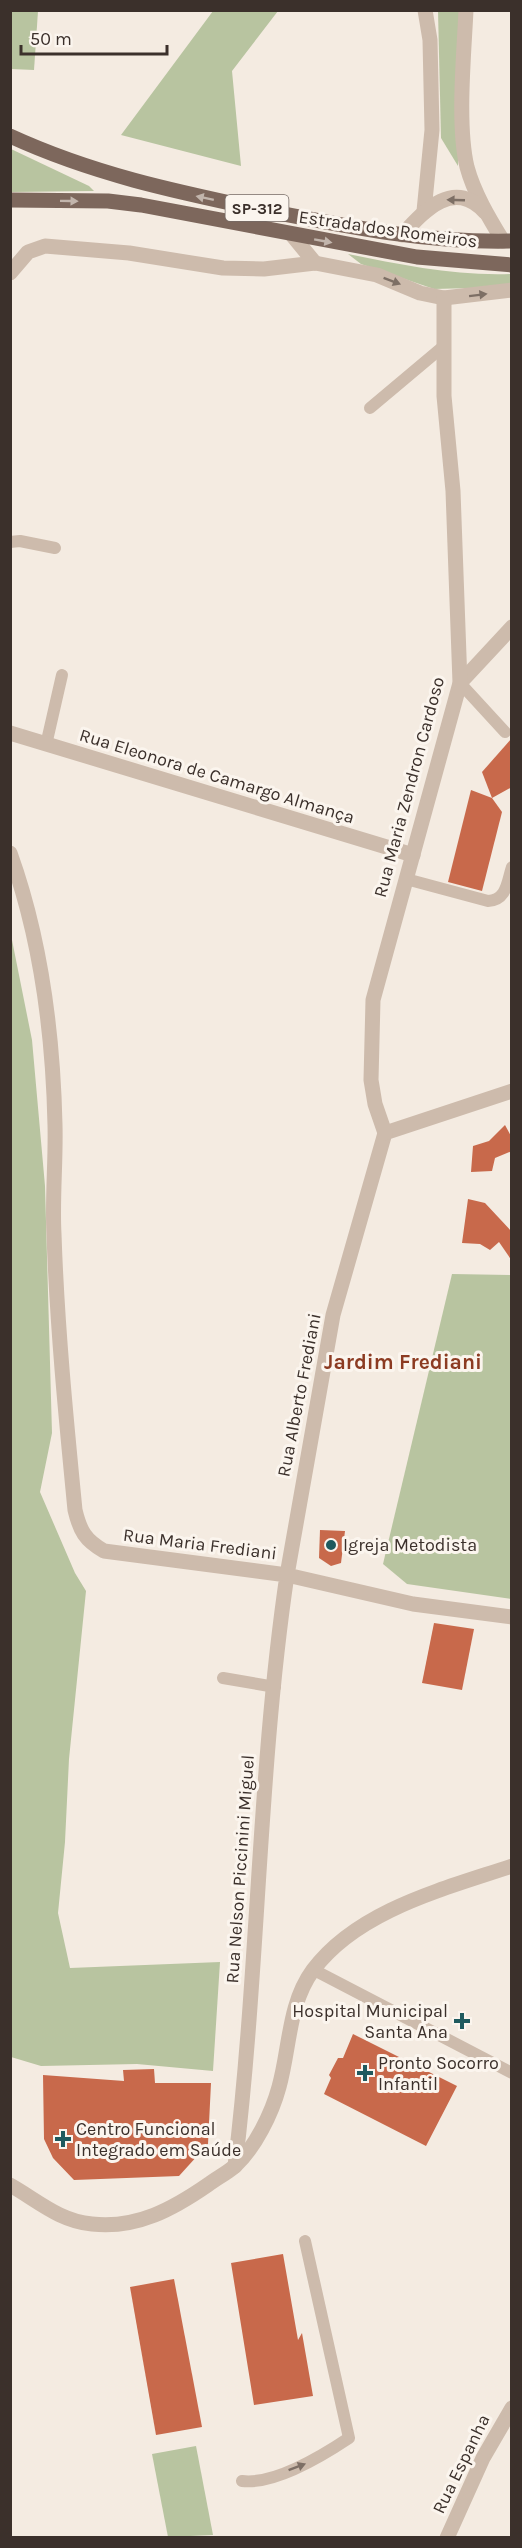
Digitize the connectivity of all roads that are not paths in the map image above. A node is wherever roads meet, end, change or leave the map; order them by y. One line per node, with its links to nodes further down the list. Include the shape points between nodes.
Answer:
1 (425, 10): 5 (street, via 430,40 432,130)
2 (466, 10): 6 (street, via 463,72 467,166)
3 (10, 136): 8 (main road, Estrada dos Romeiros / SP-312, one-way to 3, via 149,186 100,172)
4 (10, 200): 7 (main road, Estrada dos Romeiros / SP-312, one-way to 7, via 141,205)
5 (424, 212): 6 (street, one-way to 5, via 478,204 450,198 436,202); 8 (street)
6 (487, 214): 9 (street)
7 (292, 235): 10 (street); 11 (main road, Estrada dos Romeiros / SP-312, one-way to 11, via 417,256)
8 (402, 236): 9 (main road, Estrada dos Romeiros / SP-312)
9 (507, 241)
10 (315, 263): 12 (street, via 264,269 223,268 129,253 45,246 28,252); 14 (street, one-way to 14, via 377,275 420,293)
11 (512, 265)
12 (10, 273)
13 (512, 290): 14 (street, one-way to 13)
14 (444, 298): 15 (street, Rua Maria Zendron Cardoso)
15 (445, 345): 16 (lane); 21 (street, Rua Maria Zendron Cardoso, via 444,396 453,491)
16 (370, 408)
17 (10, 542): 18 (lane)
18 (56, 548)
19 (512, 627): 21 (street)
20 (62, 675): 24 (lane)
21 (460, 683): 22 (lane); 26 (street, Rua Maria Zendron Cardoso)
22 (505, 732)
23 (10, 733): 24 (street, Rua Eleonora de Camargo Almança)
24 (46, 745): 26 (street, Rua Eleonora de Camargo Almança)
25 (10, 853): 31 (street, Rua Maria Frediani, via 25,898 41,972 50,1042 55,1126 55,1282 80,1530 88,1541 104,1551)
26 (413, 855): 28 (street, Rua Maria Zendron Cardoso)
27 (512, 867): 28 (lane, via 503,897 489,901)
28 (406, 879): 30 (street, Rua Maria Zendron Cardoso, via 372,1000 371,1080)
29 (512, 1091): 30 (street)
30 (385, 1133): 31 (street, Rua Alberto Frediani, via 333,1315)
31 (287, 1575): 32 (street, via 413,1604); 34 (street, Rua Nelson Piccinini Miguel)
32 (512, 1617)
33 (222, 1678): 34 (lane)
34 (274, 1687): 38 (street, Rua Nelson Piccinini Miguel, via 244,2096)
35 (512, 1866): 36 (street, via 419,1898 372,1922 338,1943)
36 (314, 1970): 37 (lane); 38 (street, via 299,1998 271,2108)
37 (512, 2073)
38 (235, 2166): 39 (street, via 163,2214 120,2224 70,2219 49,2211)
39 (11, 2185)
40 (305, 2241): 42 (lane, one-way to 40, via 255,2483 317,2459 349,2438)
41 (512, 2408): 43 (street, Rua Espanha, via 483,2458)
42 (242, 2481)
43 (447, 2538)

